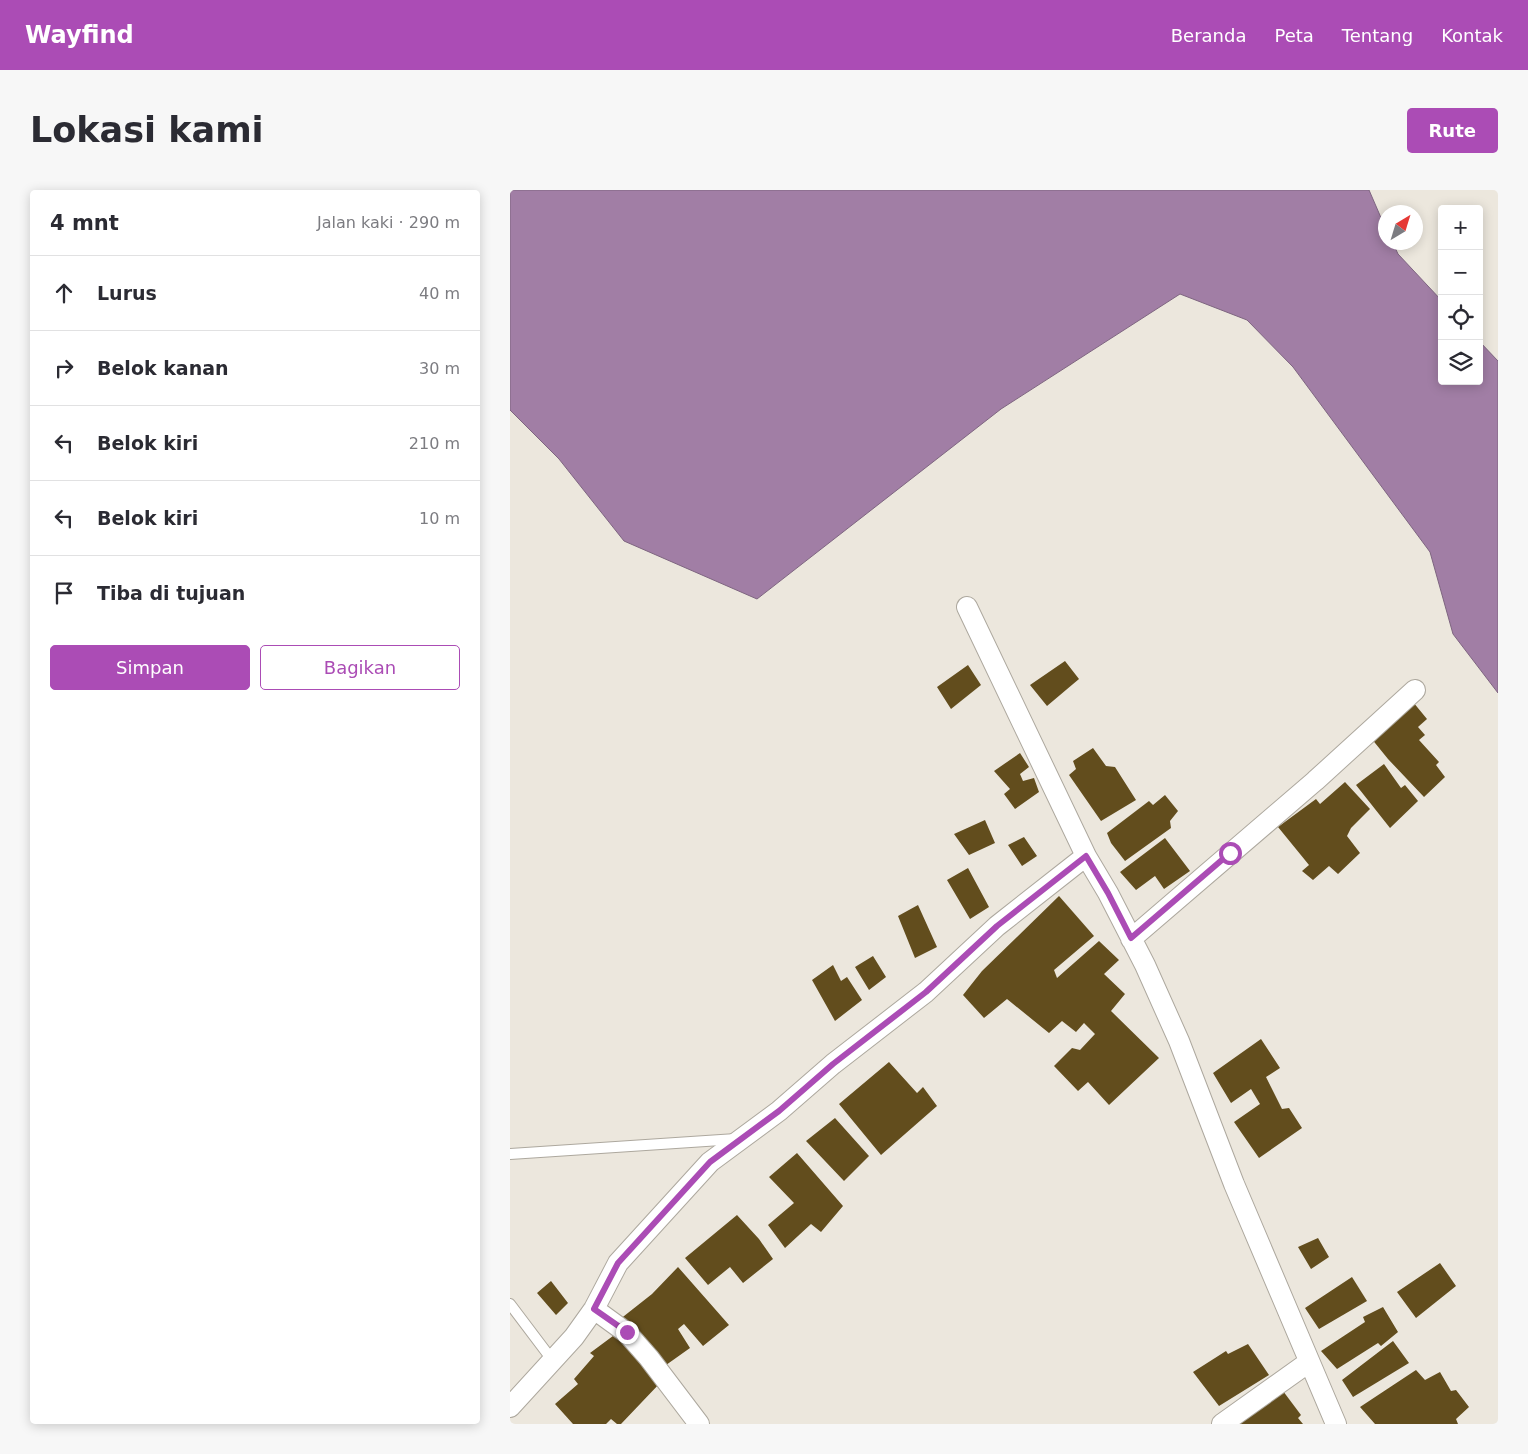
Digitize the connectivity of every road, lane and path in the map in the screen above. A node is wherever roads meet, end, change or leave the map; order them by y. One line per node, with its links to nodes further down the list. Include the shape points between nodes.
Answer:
1 (967, 608): 3 (street)
2 (1415, 690): 4 (street, via 1315,781)
3 (1086, 856): 4 (street); 5 (street, via 997,926 926,992)
4 (1131, 938): 10 (street, via 1179,1040 1234,1184)
5 (742, 1139): 6 (lane); 8 (street, via 710,1162 618,1263)
6 (510, 1154)
7 (510, 1304): 9 (lane)
8 (594, 1309): 9 (street); 12 (street, via 627,1332)
9 (553, 1361): 11 (street)
10 (1309, 1362): 13 (street); 14 (street)
11 (510, 1407)
12 (699, 1424)
13 (1222, 1424)
14 (1336, 1424)

